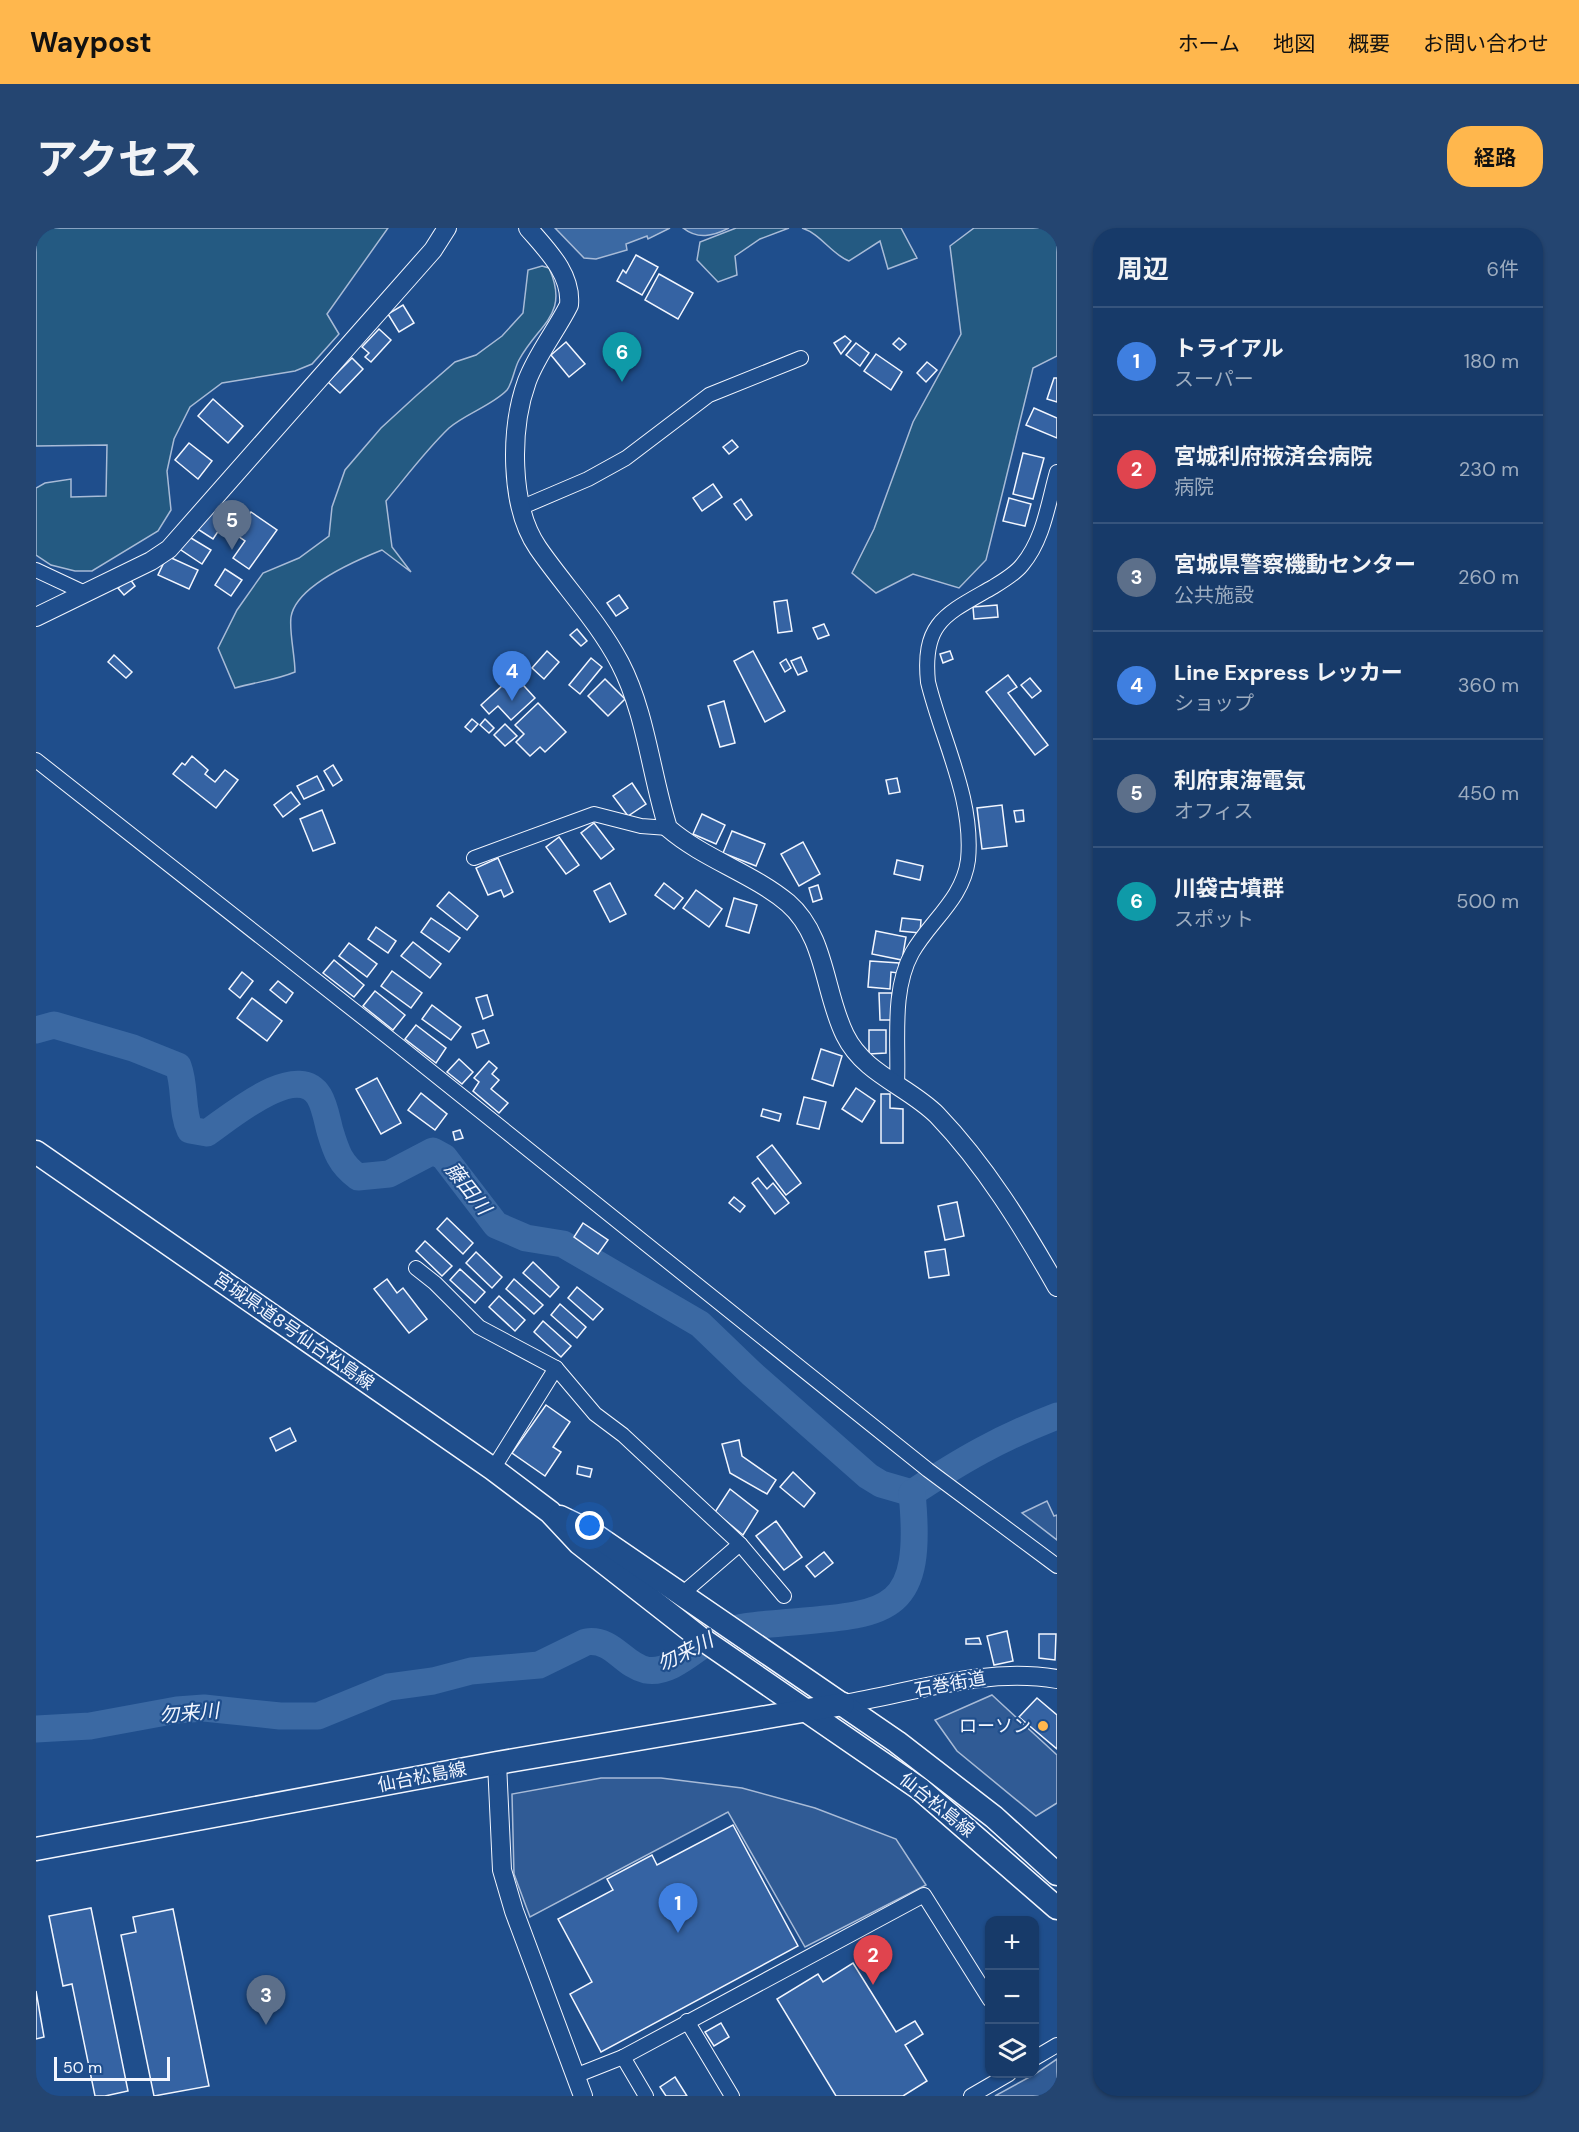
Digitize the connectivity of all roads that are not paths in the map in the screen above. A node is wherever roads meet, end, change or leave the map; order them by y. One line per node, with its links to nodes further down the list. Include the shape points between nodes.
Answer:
1 (447, 228): 7 (street, via 425,258 169,549)
2 (528, 228): 5 (street, via 556,260 570,296 522,397 516,454)
3 (801, 358): 5 (street, via 709,394 626,458)
4 (1057, 472): 12 (street, via 1039,539 1020,568 944,616 930,636 928,682 964,809 968,860 963,883 911,954 902,984)
5 (520, 508): 10 (street, via 536,546 600,630 620,664 632,692)
6 (36, 570): 7 (street)
7 (85, 593): 8 (street)
8 (36, 617)
9 (36, 760): 20 (street, via 928,1470)
10 (668, 828): 11 (street, via 641,826 594,814); 12 (street, via 789,904 813,937 845,1035 878,1073)
11 (474, 858)
12 (897, 1084): 15 (street, via 936,1114 961,1143 1022,1225)
13 (36, 1152): 17 (main road, 宮城県道8号仙台松島線)
14 (416, 1268): 16 (street, via 479,1327)
15 (1057, 1287)
16 (556, 1368): 17 (street); 19 (street, via 595,1414)
17 (493, 1469): 18 (main road, 宮城県道8号仙台松島線)
18 (550, 1512): 21 (main road, 宮城県道8号仙台松島線, via 589,1531); 24 (main road, 宮城県道8号仙台松島線, via 579,1544)
19 (740, 1544): 21 (street); 22 (street)
20 (1057, 1566)
21 (682, 1594): 23 (main road, 宮城県道8号仙台松島線)
22 (783, 1596)
23 (772, 1656): 26 (main road, 仙台松島線)
24 (745, 1669): 27 (main road, 仙台松島線)
25 (1057, 1679): 26 (street, 石巻街道, via 1011,1675 975,1678)
26 (843, 1704): 27 (main road, 仙台松島線); 30 (main road, 仙台松島線, via 994,1817)
27 (810, 1712): 28 (main road, 仙台松島線); 31 (main road, 仙台松島線, via 920,1789)
28 (497, 1763): 29 (main road, 仙台松島線); 37 (street, via 502,1870)
29 (36, 1849)
30 (1057, 1874)
31 (1057, 1908)
32 (985, 1992): 33 (street, via 924,1895)
33 (687, 2021): 36 (street); 41 (street)
34 (1057, 2045): 35 (street)
35 (1039, 2056)
36 (623, 2057): 37 (street); 40 (street)
37 (575, 2076): 39 (street)
38 (1001, 2078): 42 (street)
39 (583, 2096)
40 (646, 2096)
41 (732, 2096)
42 (971, 2096)

